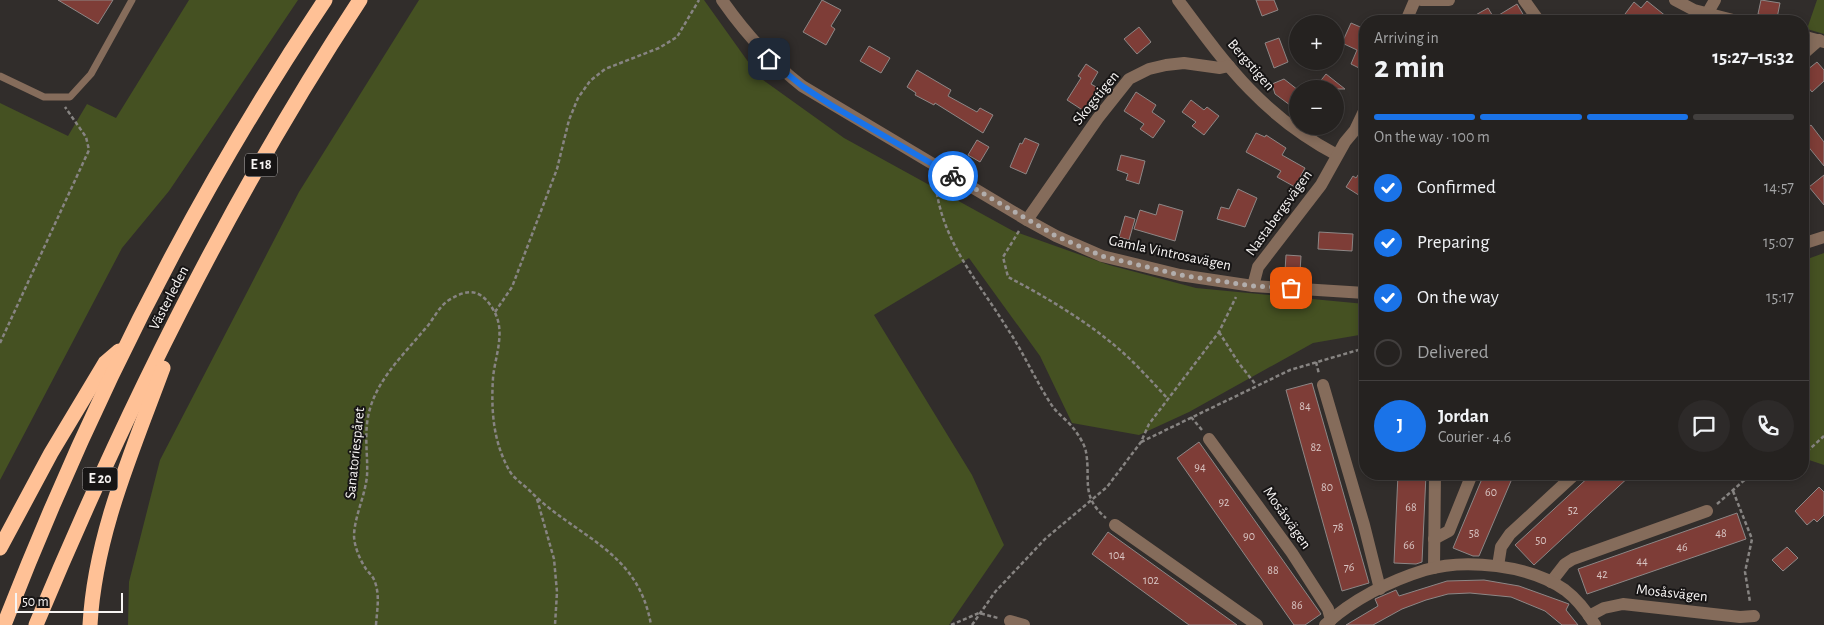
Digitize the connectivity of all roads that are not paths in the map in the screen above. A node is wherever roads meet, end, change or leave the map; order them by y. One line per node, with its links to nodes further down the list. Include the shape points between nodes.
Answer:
1 (132, 0): 19 (lane, via 91,74 70,97 44,97)
2 (325, 0): 28 (highway, Västerleden / E 18, via 238,137)
3 (360, 0): 27 (highway, Västerleden / E 18, via 299,95 227,223)
4 (722, 0): 22 (street, Gamla Vintrosavägen, via 759,48 780,69 831,105)
5 (1178, 0): 18 (street, Bergstigen)
6 (1415, 0): 13 (street)
7 (1421, 0): 8 (street)
8 (1449, 0)
9 (1524, 0): 14 (street)
10 (1676, 0): 12 (street)
11 (1715, 0): 12 (street)
12 (1707, 14): 15 (street)
13 (1409, 15)
14 (1535, 15)
15 (1711, 15)
16 (1821, 41): 17 (street)
17 (1809, 50)
18 (1229, 66): 21 (street, Bergstigen, via 1280,119); 22 (street, Skogstigen, via 1166,65 1129,79)
19 (0, 76)
20 (1359, 133): 21 (street, Nastabergsvägen)
21 (1337, 156): 25 (street, Nastabergsvägen, via 1321,185 1258,267)
22 (1027, 220): 25 (street, Gamla Vintrosavägen, via 1102,256 1180,275)
23 (1824, 237): 24 (street)
24 (1809, 242)
25 (1248, 285): 26 (street, Gamla Vintrosavägen)
26 (1359, 293)
27 (170, 334): 47 (highway, Västerleden / E 20, via 76,529); 48 (highway, E 18, via 163,367 104,535 96,565)
28 (124, 347): 37 (highway, E 18, via 105,363 51,453); 46 (highway, Västerleden / E 20)
29 (1323, 385): 41 (street)
30 (1209, 439): 45 (street, Mosåsvägen, via 1292,553 1328,609)
31 (1435, 480): 36 (street)
32 (1470, 480): 36 (street, via 1449,531)
33 (1568, 480): 38 (street, via 1510,534 1501,547)
34 (1708, 511): 40 (street, via 1573,559)
35 (1115, 525): 50 (street)
36 (1434, 539): 39 (street)
37 (0, 548)
38 (1498, 566): 39 (street, Mosåsvägen, via 1467,564); 40 (street, Mosåsvägen)
39 (1434, 568): 41 (street, Mosåsvägen)
40 (1551, 582): 43 (street, Mosåsvägen, via 1565,590)
41 (1380, 589): 45 (street, Mosåsvägen)
42 (1754, 616): 43 (street, Mosåsvägen, via 1622,604 1604,608)
43 (1592, 620)
44 (1010, 621): 49 (street)
45 (1328, 622)
46 (4, 625)
47 (36, 625)
48 (90, 625)
49 (1024, 625)
50 (1257, 625)

